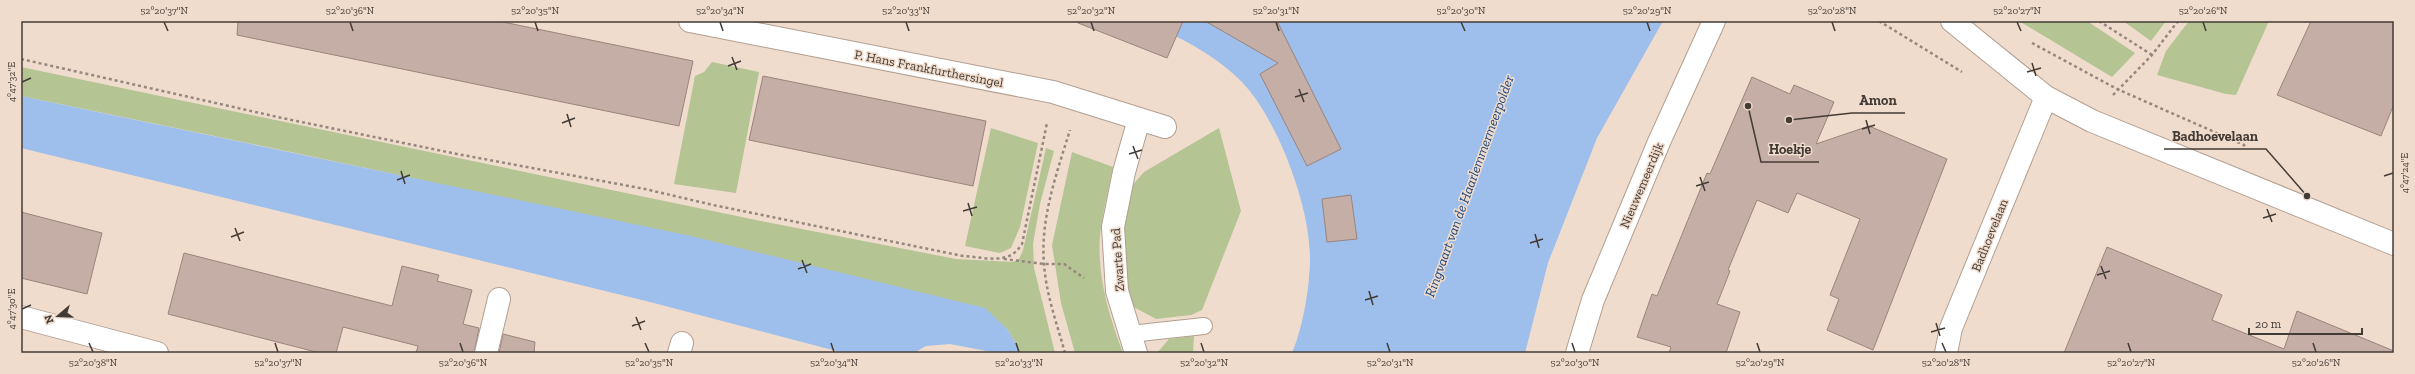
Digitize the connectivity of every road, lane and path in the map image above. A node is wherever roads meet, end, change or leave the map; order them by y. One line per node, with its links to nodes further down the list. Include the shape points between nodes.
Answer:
1 (690, 21): 10 (street, P. Hans Frankfurthersingel)
2 (1714, 21): 29 (street, Nieuwemeerdijk, via 1659,142 1593,300)
3 (1952, 21): 11 (street)
4 (2099, 21): 7 (path)
5 (2178, 21): 7 (path)
6 (2027, 40): 9 (path)
7 (2152, 55): 9 (path)
8 (21, 59): 18 (path, via 457,154 645,189 963,256)
9 (2118, 89): 14 (path); 16 (path, via 2244,145)
10 (1053, 92): 12 (street, P. Hans Frankfurthersingel); 18 (path, via 1022,244 1016,254)
11 (2046, 97): 14 (street); 30 (street, Badhoevelaan, via 1951,328)
12 (1079, 100): 13 (street, P. Hans Frankfurthersingel); 19 (path, via 1046,218)
13 (1139, 119): 15 (street, P. Hans Frankfurthersingel); 20 (street, Zwarte Pad, via 1124,172 1113,227)
14 (2092, 121): 17 (street)
15 (1165, 127)
16 (2248, 152)
17 (2392, 239)
18 (1003, 259): 19 (path)
19 (1044, 264): 20 (path, via 1064,264 1101,290); 28 (path, via 1047,287)
20 (1117, 291): 24 (street, Zwarte Pad)
21 (499, 299): 27 (street)
22 (21, 317): 25 (street)
23 (1204, 326): 24 (lane)
24 (1133, 344)
25 (109, 347): 26 (street)
26 (158, 353)
27 (486, 353)
28 (1065, 353)
29 (1577, 353)
30 (1946, 353)

